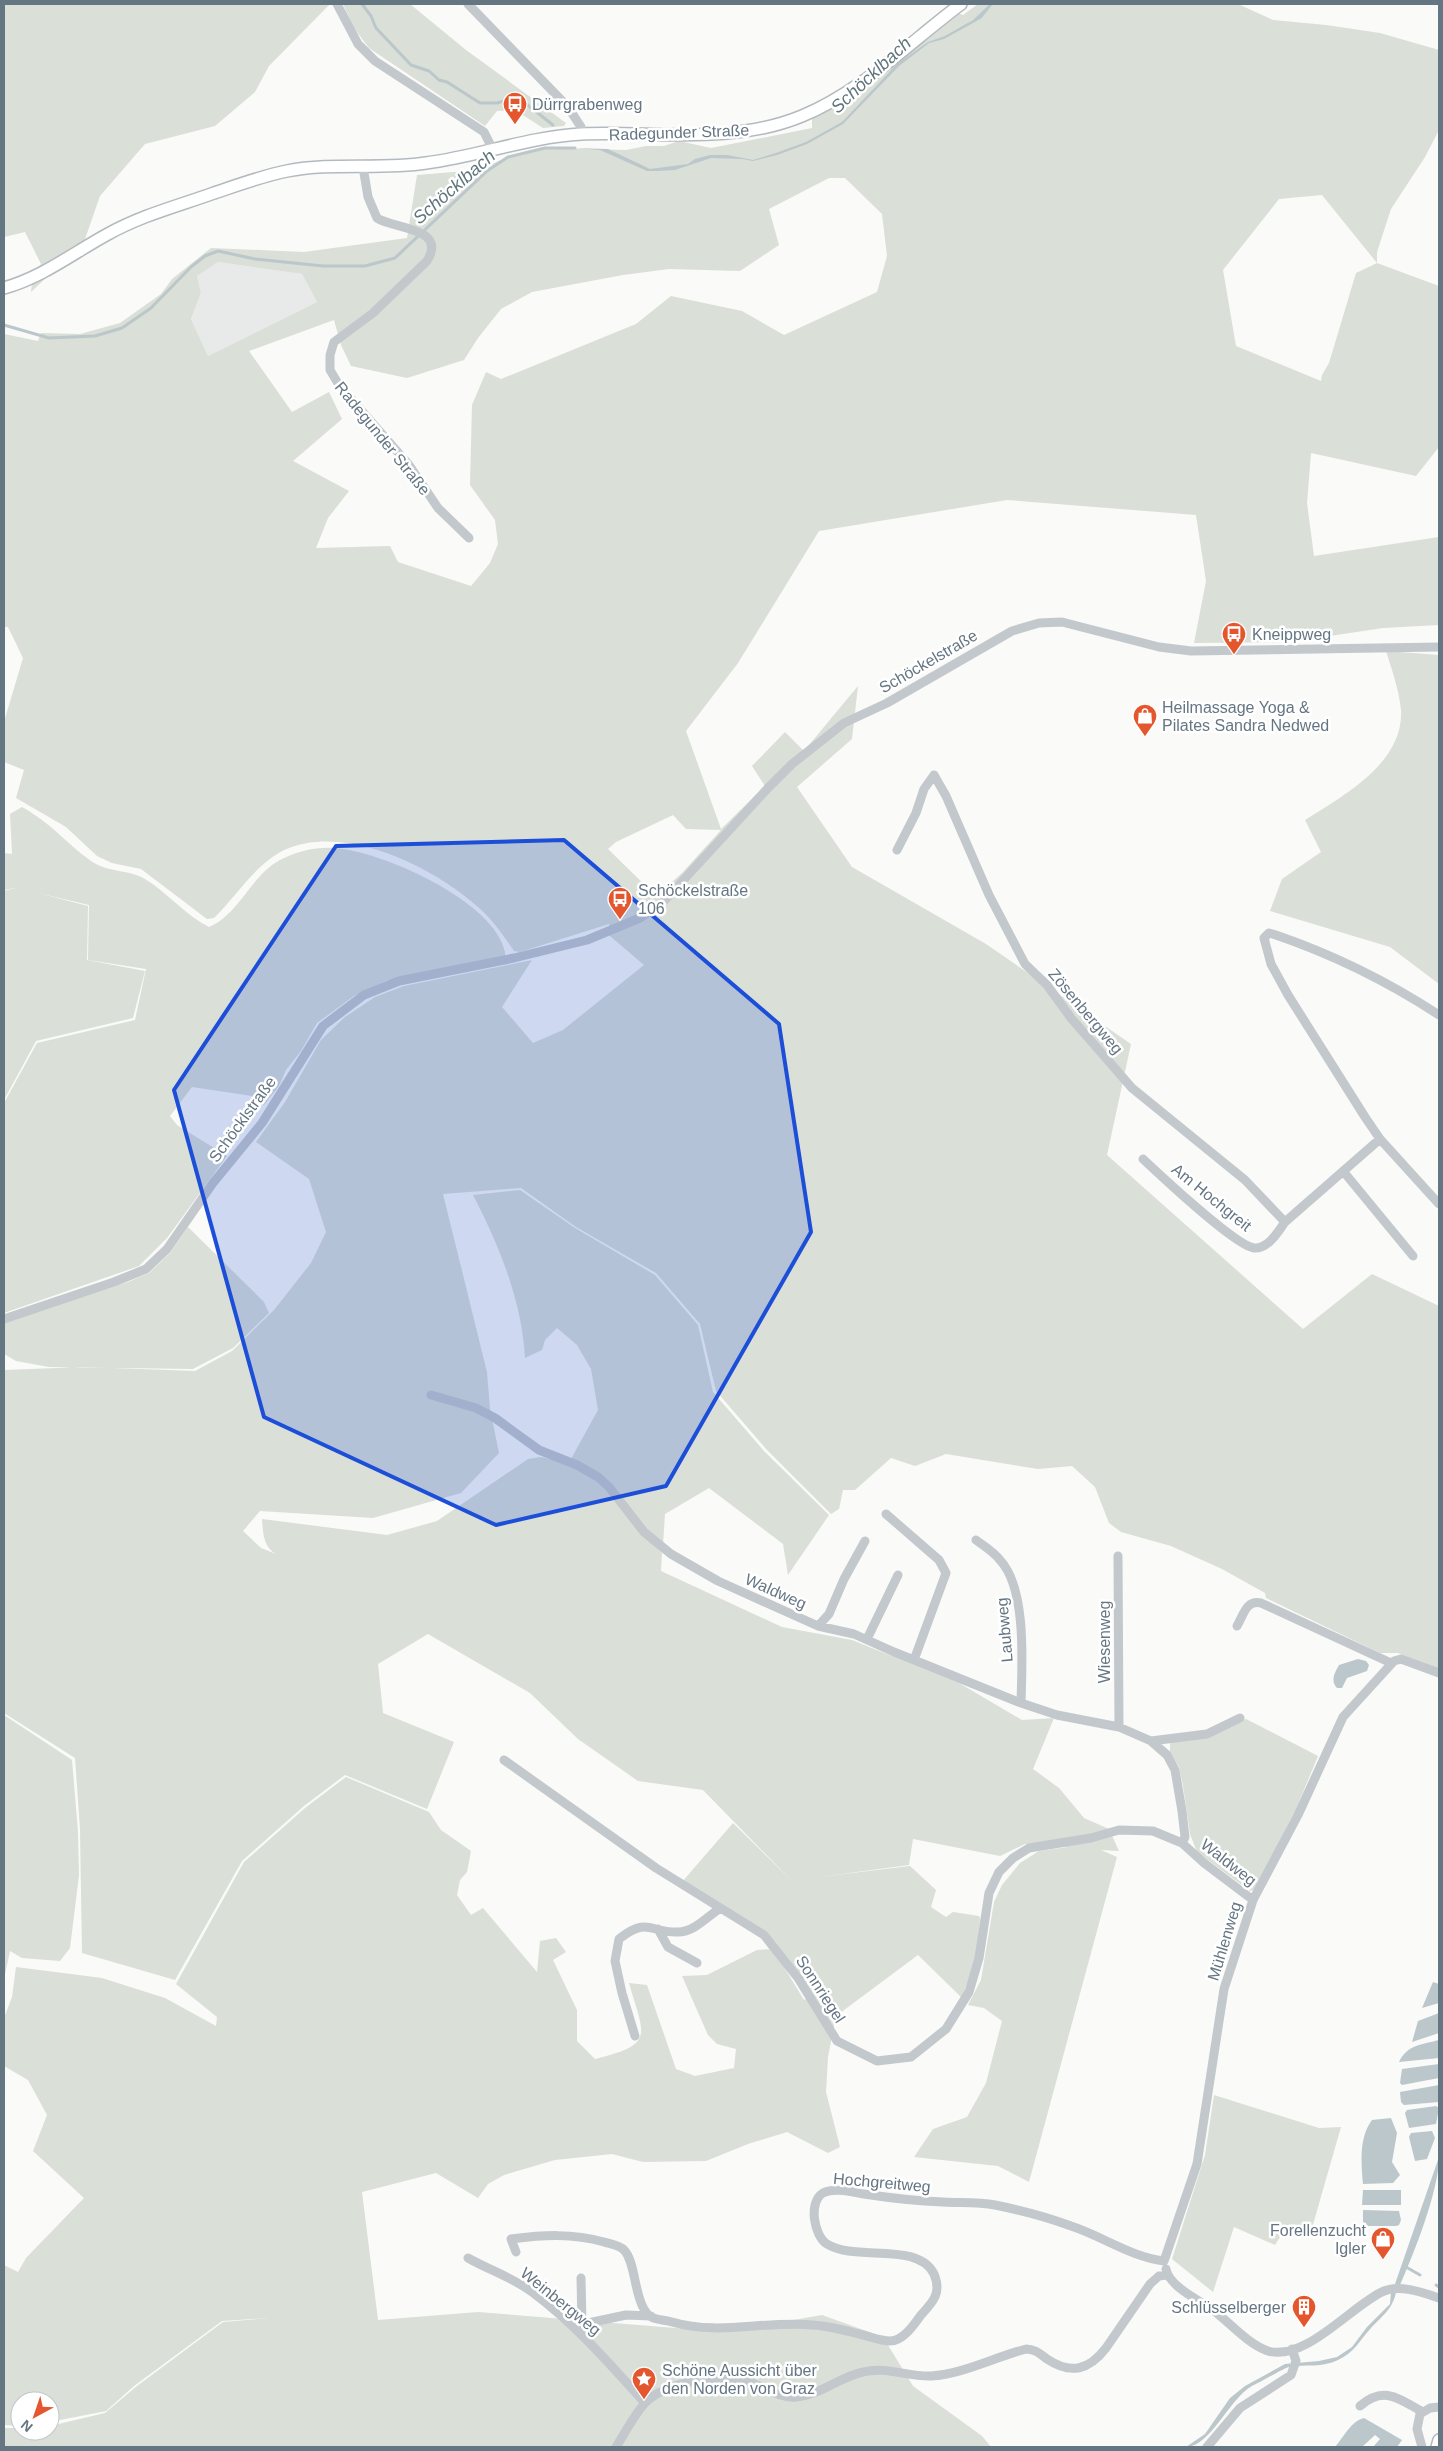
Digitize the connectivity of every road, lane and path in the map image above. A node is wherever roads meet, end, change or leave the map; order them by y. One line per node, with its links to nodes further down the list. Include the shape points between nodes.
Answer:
1 (337, 4): 5 (street, via 366,53 484,132)
2 (468, 4): 4 (street, via 568,107)
3 (961, 4): 4 (main road, Radegunder Straße, via 855,85 802,116 769,127 723,133)
4 (583, 134): 5 (main road, Radegunder Straße)
5 (492, 148): 6 (main road, Radegunder Straße, via 427,163)
6 (363, 167): 7 (main road, Radegunder Straße, via 286,171 230,187 139,219 27,281); 8 (street, Radegunder Straße, via 368,197 377,218 420,233 431,245 432,252 427,261 373,313 334,342 330,370 339,386 409,465 438,508)
7 (4, 288)
8 (469, 538)
9 (1439, 648): 11 (street, Schöckelstraße, via 1191,651 1159,647 1062,622 1039,623 1012,632 887,703 844,723 792,764 665,900 640,918 587,940)
10 (897, 850): 17 (street, Zösenbergweg, via 924,789 934,775 1008,936 1025,964 1047,985 1132,1088 1244,1180)
11 (514, 958): 19 (street, Schöcklstraße, via 399,981 378,988 345,1008 323,1026 262,1123 212,1183 167,1249 146,1269)
12 (1439, 1015): 13 (street, via 1397,987 1350,964 1273,934 1269,933 1264,938 1272,964 1293,1003)
13 (1380, 1139): 15 (street); 16 (street)
14 (1142, 1159): 17 (street, Am Hochgreit, via 1202,1212 1253,1248 1261,1247 1274,1238)
15 (1343, 1171): 17 (street); 18 (street)
16 (1439, 1204)
17 (1285, 1222)
18 (1413, 1256)
19 (4, 1319)
20 (431, 1394): 26 (street, Waldweg, via 476,1408 539,1450 598,1476 644,1532 670,1554 718,1582)
21 (886, 1514): 29 (street, via 940,1560 946,1573)
22 (976, 1540): 32 (street, Laubweg, via 1000,1559 1016,1590 1022,1659)
23 (865, 1541): 26 (street, via 829,1614)
24 (1118, 1556): 34 (street, Wiesenweg)
25 (898, 1575): 28 (street)
26 (818, 1626): 28 (street, Waldweg)
27 (1238, 1626): 30 (street, via 1249,1603 1261,1602)
28 (867, 1639): 29 (street, Waldweg)
29 (914, 1660): 32 (street, Waldweg)
30 (1391, 1663): 31 (street, via 1401,1659); 38 (street, Mühlenweg, via 1343,1717 1298,1815)
31 (1439, 1673)
32 (1021, 1702): 34 (street, Waldweg, via 1057,1715)
33 (1240, 1718): 35 (street, via 1207,1734)
34 (1119, 1727): 35 (street, Waldweg)
35 (1151, 1741): 37 (street, Waldweg, via 1167,1755 1175,1770 1185,1837)
36 (504, 1760): 39 (street, Sonnriegel)
37 (1182, 1843): 38 (street, Waldweg); 39 (street, Sonnriegel, via 1153,1831 1119,1830 1029,1848 1013,1858 999,1872 989,1893 979,1958 969,1992 946,2029 911,2057 877,2061 837,2041 798,1978 764,1935)
38 (1253, 1900): 45 (street, Mühlenweg, via 1224,1989 1198,2164)
39 (719, 1909): 40 (street, via 692,1928 678,1932)
40 (658, 1929): 41 (street, via 668,1947); 42 (street, via 632,1928 619,1939 615,1960)
41 (697, 1963)
42 (635, 2036)
43 (516, 2252): 49 (street, via 510,2239 550,2234 589,2238 623,2249 639,2297)
44 (468, 2258): 51 (street, Weinbergweg, via 506,2275 533,2293)
45 (1164, 2262): 46 (street); 49 (street, Hochgreitweg, via 1072,2226 993,2205 905,2201 832,2190 820,2195 815,2203 818,2235 824,2242 843,2251 918,2259 933,2273 938,2294 898,2339 887,2341 809,2324 711,2329)
46 (1167, 2275): 52 (street, via 1263,2348 1274,2352); 53 (street, via 1159,2276 1150,2284 1106,2348 1087,2366 1063,2368 1034,2350 1026,2349 942,2375 919,2376 879,2370 862,2372 816,2394 794,2398 746,2381 720,2377 668,2390)
47 (581, 2278): 50 (street)
48 (1439, 2298): 52 (street, via 1405,2289 1385,2290 1330,2329)
49 (651, 2316): 50 (street, Hochgreitweg, via 626,2315)
50 (582, 2325): 51 (street)
51 (582, 2335): 53 (street, Weinbergweg)
52 (1292, 2348): 59 (street, via 1295,2365 1287,2378 1240,2408)
53 (645, 2403): 58 (street)
54 (1360, 2406): 56 (street, via 1370,2398 1389,2395)
55 (1439, 2407): 56 (street)
56 (1423, 2412): 60 (street, via 1417,2429)
57 (1439, 2440): 61 (main road)
58 (616, 2447)
59 (1207, 2447)
60 (1422, 2447)
61 (1437, 2447)

